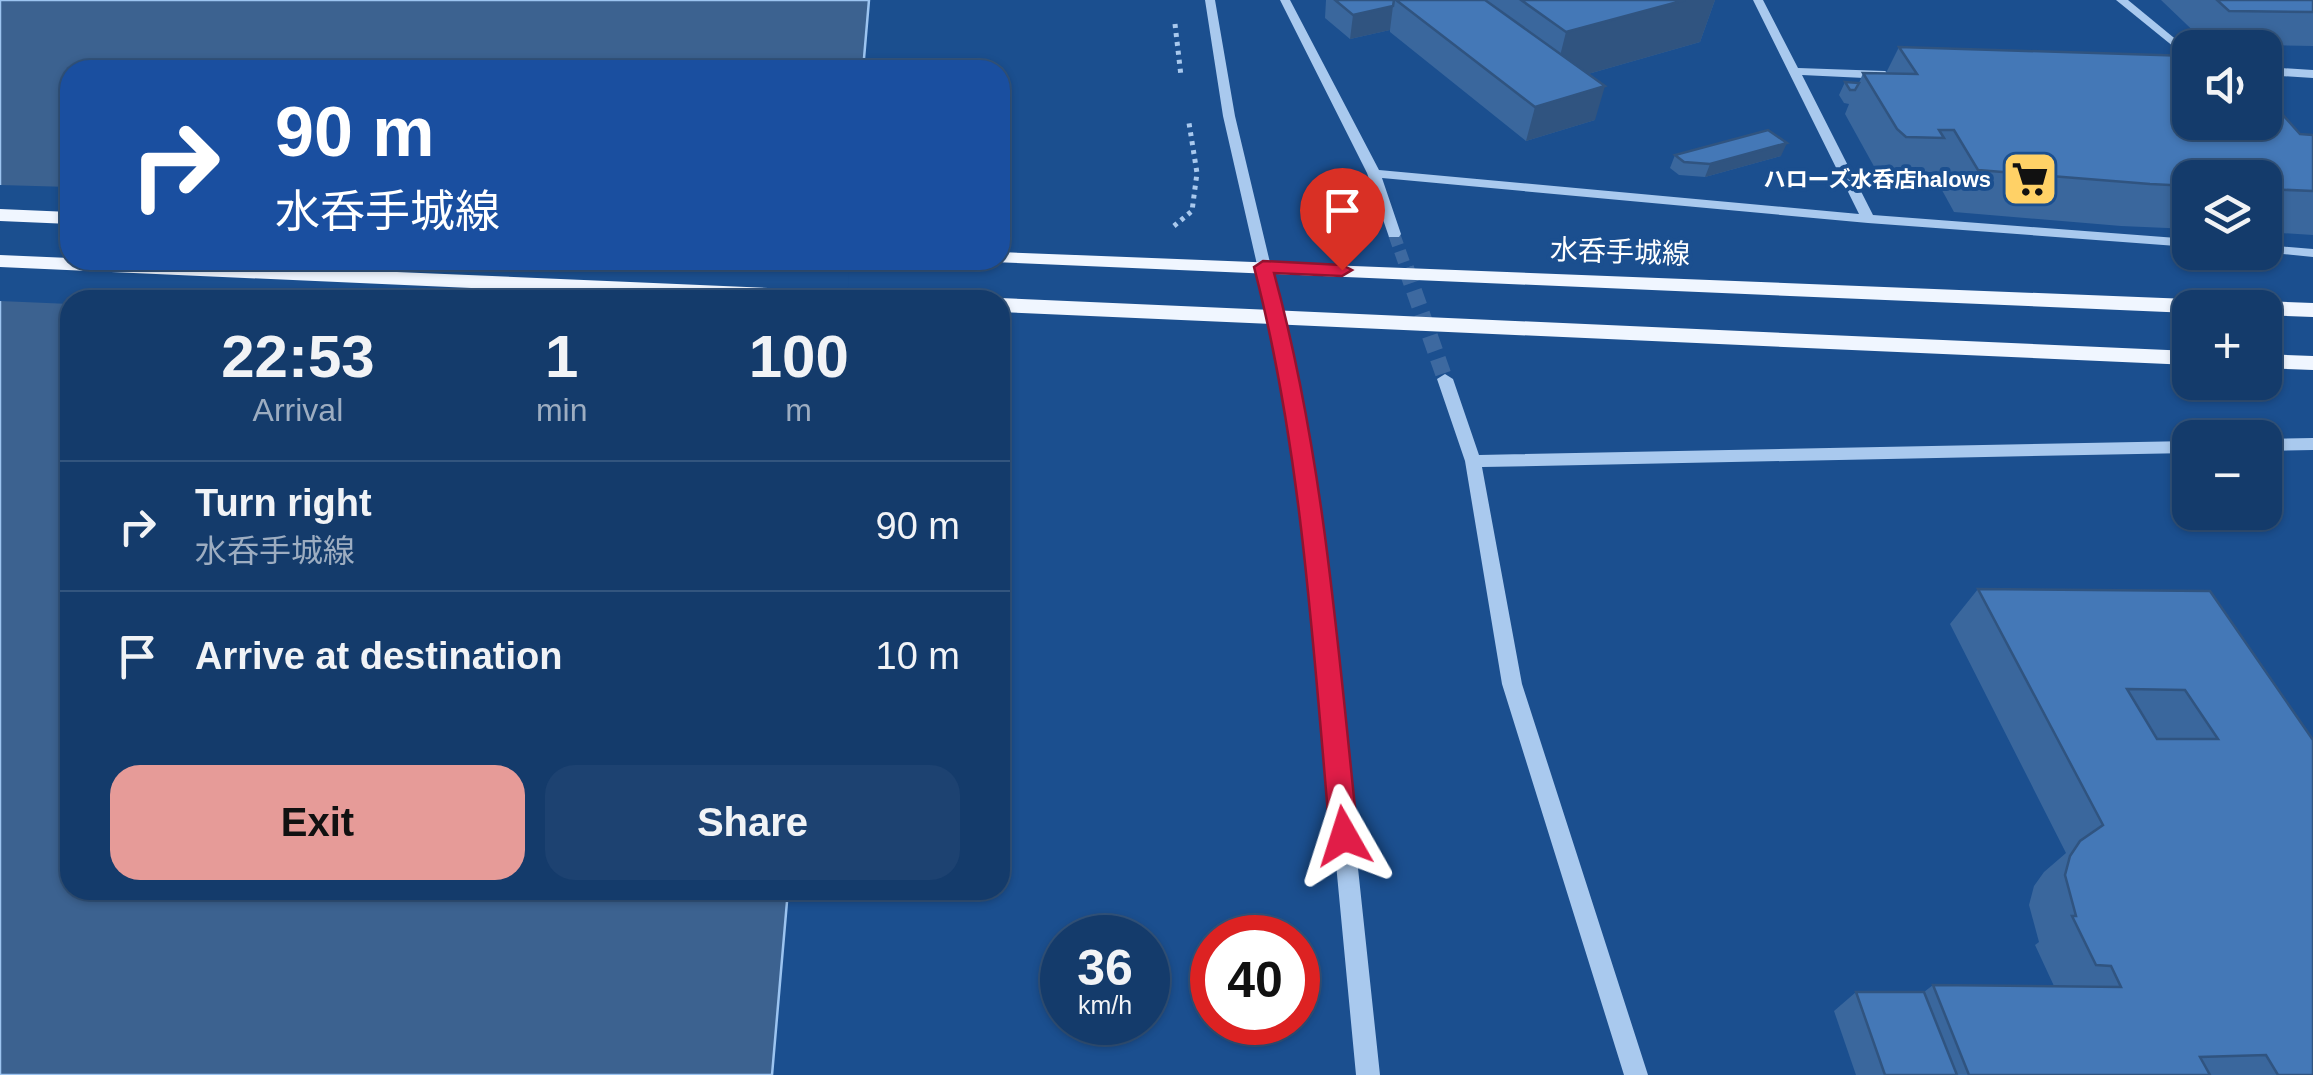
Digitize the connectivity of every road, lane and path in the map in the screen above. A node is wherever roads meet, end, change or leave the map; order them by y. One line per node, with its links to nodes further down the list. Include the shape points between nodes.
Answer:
1 (1210, 0): 25 (street)
2 (1285, 0): 13 (street)
3 (1758, 0): 7 (street)
4 (2121, 0): 6 (street)
5 (1175, 17): 11 (path)
6 (2172, 42)
7 (1795, 72): 10 (street); 16 (street)
8 (2282, 72): 9 (street)
9 (2313, 74)
10 (1894, 75)
11 (1183, 86)
12 (1188, 121): 17 (path, via 1197,173 1192,212)
13 (1374, 174): 16 (street); 18 (street)
14 (0, 215): 15 (main road)
15 (60, 218)
16 (1868, 220): 19 (street)
17 (1166, 233)
18 (1394, 234)
19 (2172, 243)
20 (2282, 250): 21 (street)
21 (2313, 252)
22 (1010, 258): 25 (main road, 水呑手城線)
23 (0, 261): 24 (main road)
24 (60, 264)
25 (1263, 267): 29 (main road, 水呑手城線); 32 (street)
26 (205, 270): 27 (main road)
27 (660, 290)
28 (1010, 305): 32 (main road)
29 (2172, 305)
30 (2282, 309): 31 (main road)
31 (2313, 310)
32 (1276, 317): 33 (main road); 41 (street, via 1316,558)
33 (2172, 357)
34 (2282, 362): 35 (main road)
35 (2313, 363)
36 (1446, 379): 40 (street)
37 (2313, 444): 38 (street)
38 (2282, 445)
39 (2172, 447): 40 (street)
40 (1473, 461): 42 (street, via 1512,684)
41 (1368, 1075)
42 (1636, 1075)

